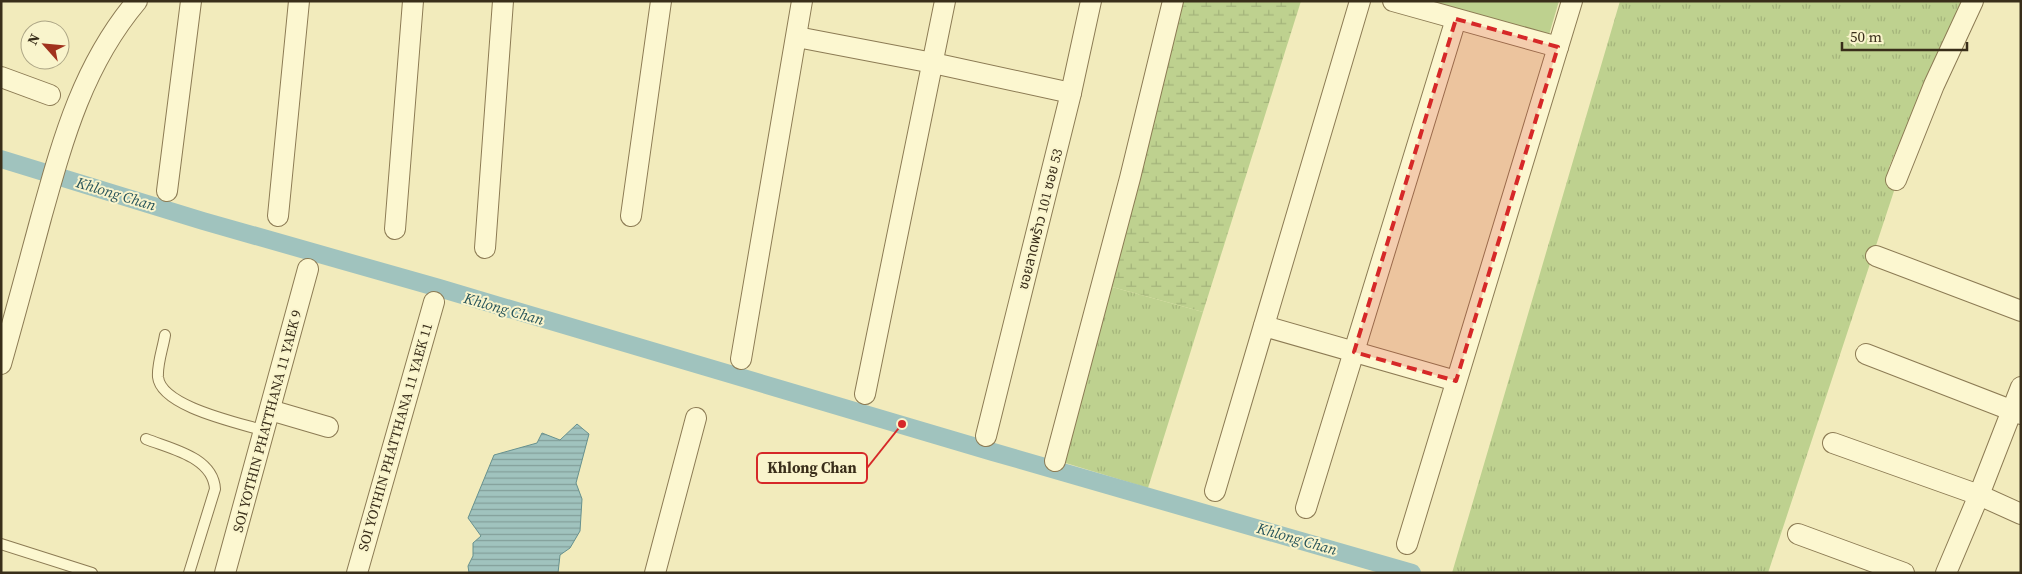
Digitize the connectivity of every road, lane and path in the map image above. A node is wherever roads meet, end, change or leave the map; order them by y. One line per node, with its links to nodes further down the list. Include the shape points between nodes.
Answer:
1 (191, 1): 23 (street)
2 (298, 1): 24 (street)
3 (413, 1): 26 (street)
4 (503, 1): 27 (street)
5 (662, 1): 25 (street)
6 (802, 1): 16 (street)
7 (945, 1): 18 (street)
8 (1091, 1): 20 (street, ซอยลาดพร้าว 101 ซอย 53)
9 (1173, 1): 49 (street)
10 (1360, 1): 32 (street)
11 (1393, 1): 15 (street)
12 (1572, 1): 17 (street)
13 (1973, 1): 22 (street, via 1934,84)
14 (129, 4): 37 (street, via 88,76 57,156)
15 (1456, 19): 17 (street); 34 (street)
16 (797, 37): 18 (street); 36 (street)
17 (1558, 47): 38 (street)
18 (933, 63): 20 (street); 40 (street)
19 (1, 77): 21 (street)
20 (1071, 93): 46 (street, ซอยลาดพร้าว 101 ซอย 53)
21 (50, 95)
22 (1896, 180)
23 (167, 191)
24 (278, 216)
25 (631, 216)
26 (395, 229)
27 (485, 248)
28 (1876, 256): 31 (street)
29 (308, 269): 41 (street, SOI YOTHIN PHATTHANA 11 YAEK 9)
30 (434, 302): 60 (street, SOI YOTHIN PHATTHANA 11 YAEK 11)
31 (2021, 311)
32 (1264, 326): 34 (street); 50 (street)
33 (165, 335): 45 (lane, via 158,376 168,395 183,405)
34 (1354, 352): 38 (street); 52 (street)
35 (1866, 354): 42 (street)
36 (741, 359)
37 (1, 364)
38 (1456, 381): 56 (street)
39 (2021, 387): 42 (street)
40 (865, 394)
41 (270, 410): 44 (street); 45 (street, SOI YOTHIN PHATTHANA 11 YAEK 9)
42 (2016, 412): 51 (street)
43 (696, 418): 61 (street)
44 (328, 427)
45 (265, 431): 59 (street, SOI YOTHIN PHATTHANA 11 YAEK 9)
46 (986, 436)
47 (146, 439): 58 (lane, via 207,466 214,478 215,489)
48 (1833, 443): 51 (street)
49 (1055, 460)
50 (1215, 491)
51 (1979, 495): 53 (street); 63 (street)
52 (1306, 508)
53 (2021, 514)
54 (1798, 534): 62 (street)
55 (1, 544): 57 (lane)
56 (1407, 544)
57 (92, 573)
58 (189, 573)
59 (225, 573)
60 (357, 573)
61 (655, 573)
62 (1904, 573)
63 (1946, 573)

